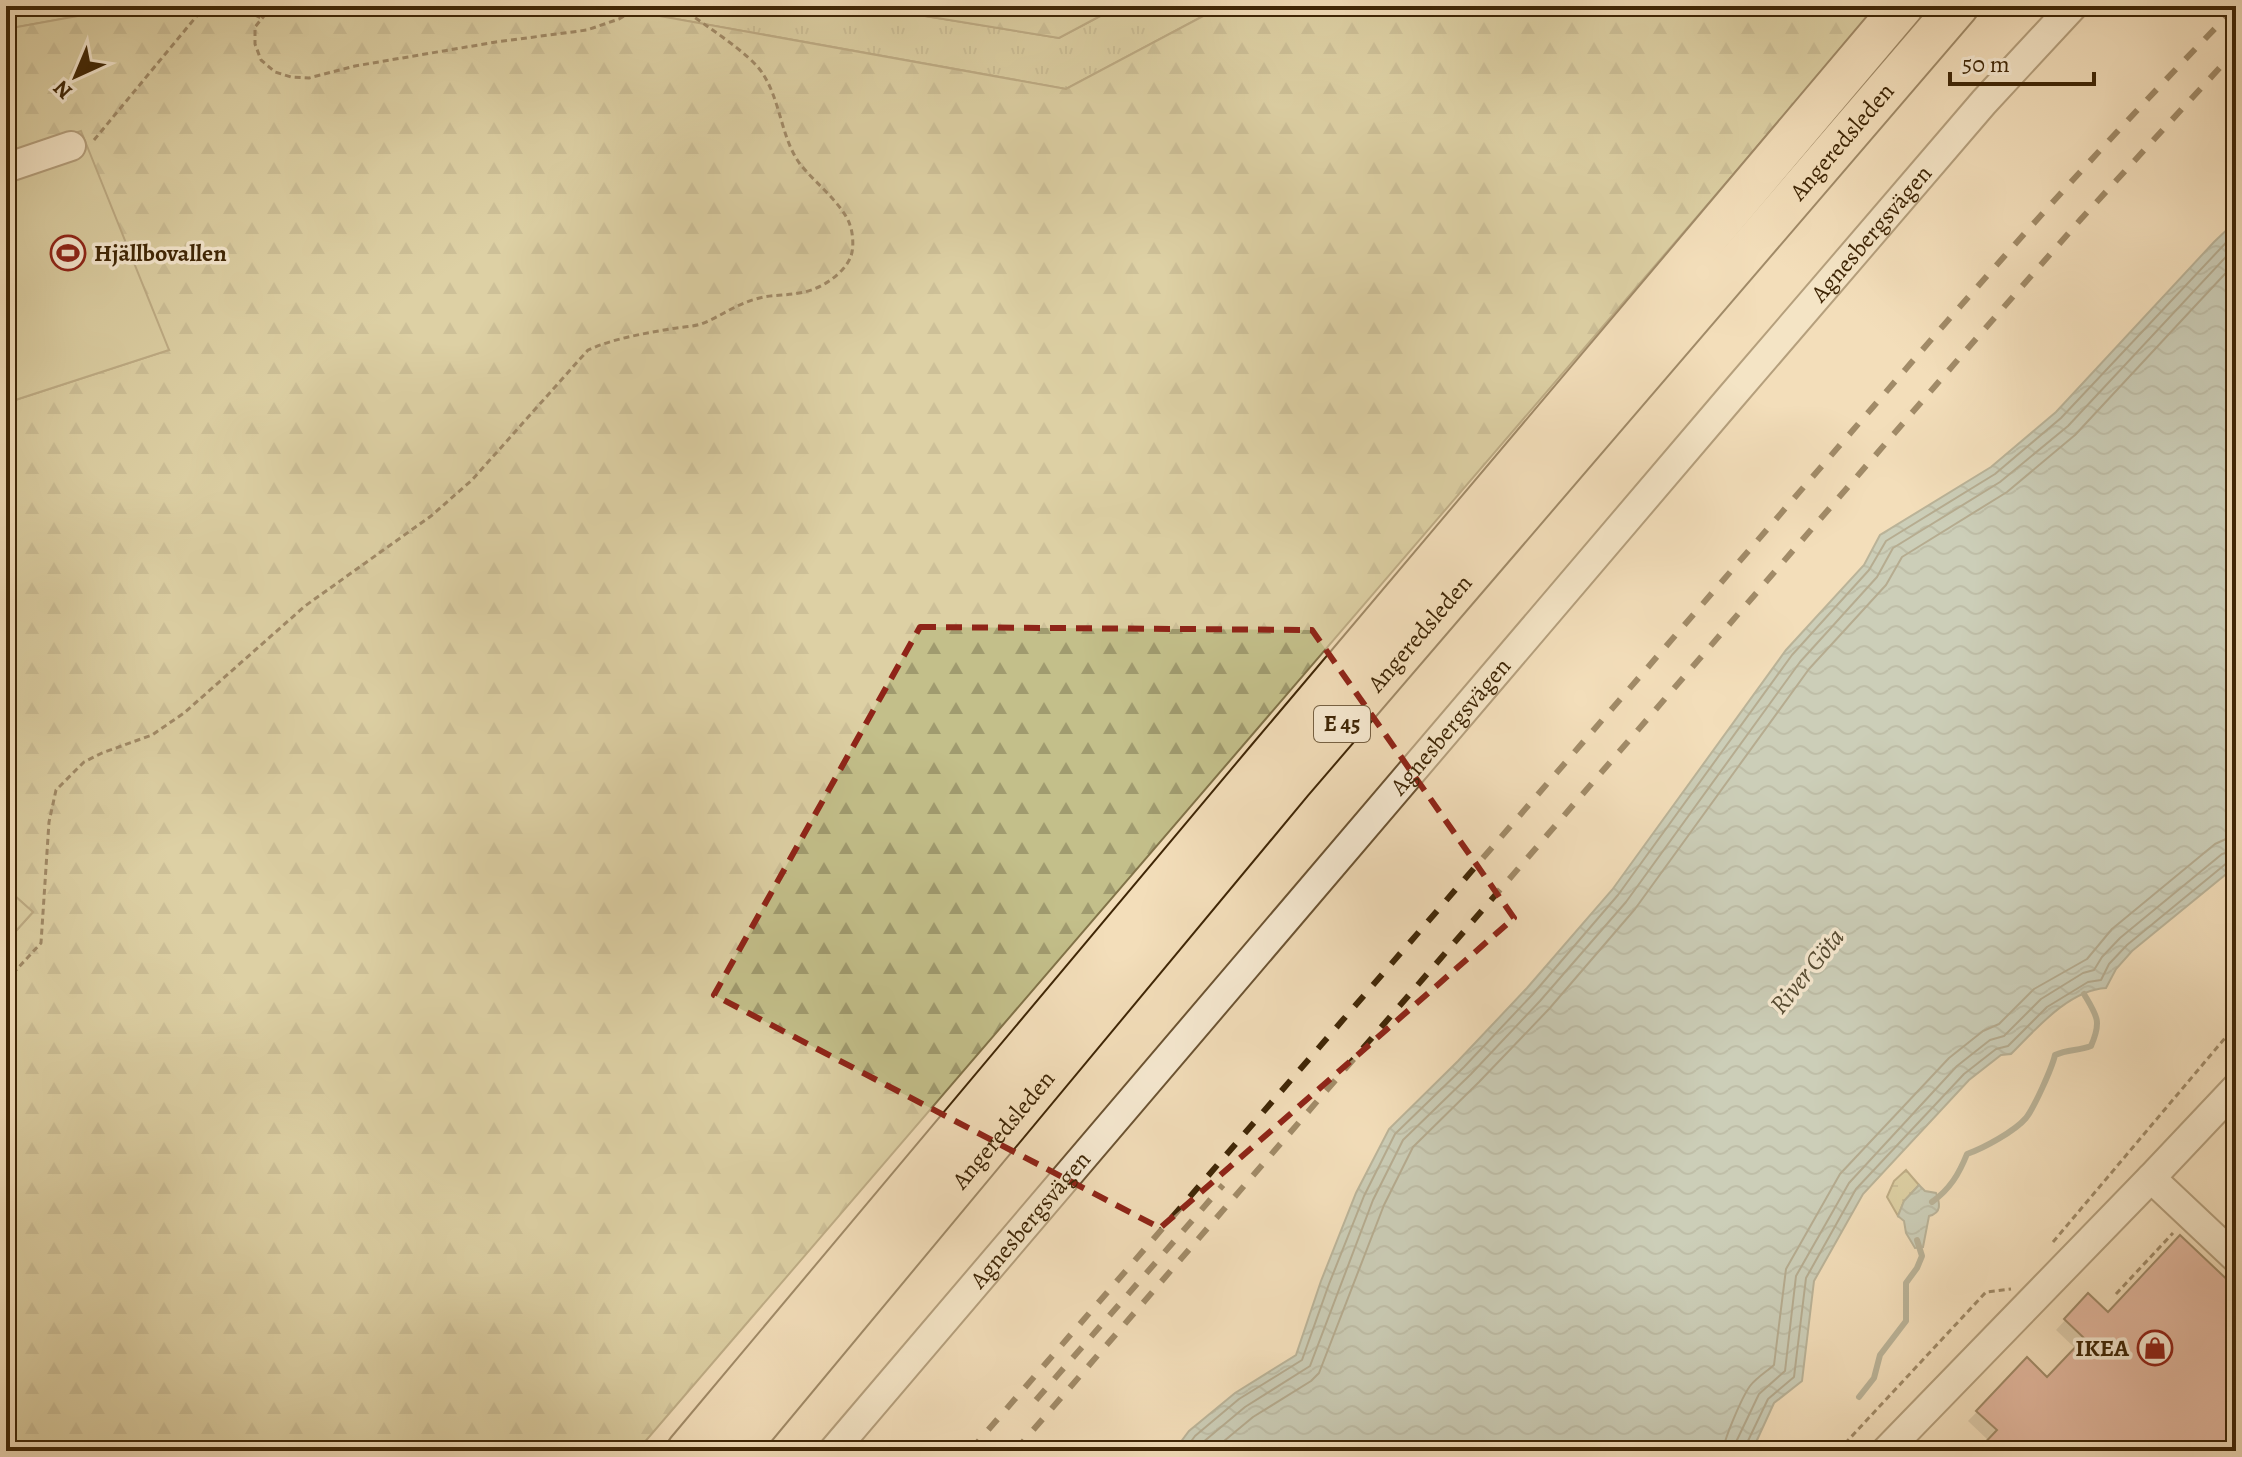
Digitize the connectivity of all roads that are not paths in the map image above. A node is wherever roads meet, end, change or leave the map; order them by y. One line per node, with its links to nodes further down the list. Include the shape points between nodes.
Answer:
1 (1903, 6): 9 (highway, Angeredsleden / E 45)
2 (1958, 6): 10 (highway, Angeredsleden / E 45, via 1292,782)
3 (2073, 6): 11 (street, Agnesbergsvägen, via 1913,184)
4 (71, 146): 5 (street)
5 (6, 168)
6 (2236, 1088): 7 (street)
7 (2151, 1178): 8 (street); 12 (street)
8 (2236, 1258)
9 (687, 1451)
10 (736, 1451)
11 (833, 1451)
12 (1886, 1451)

